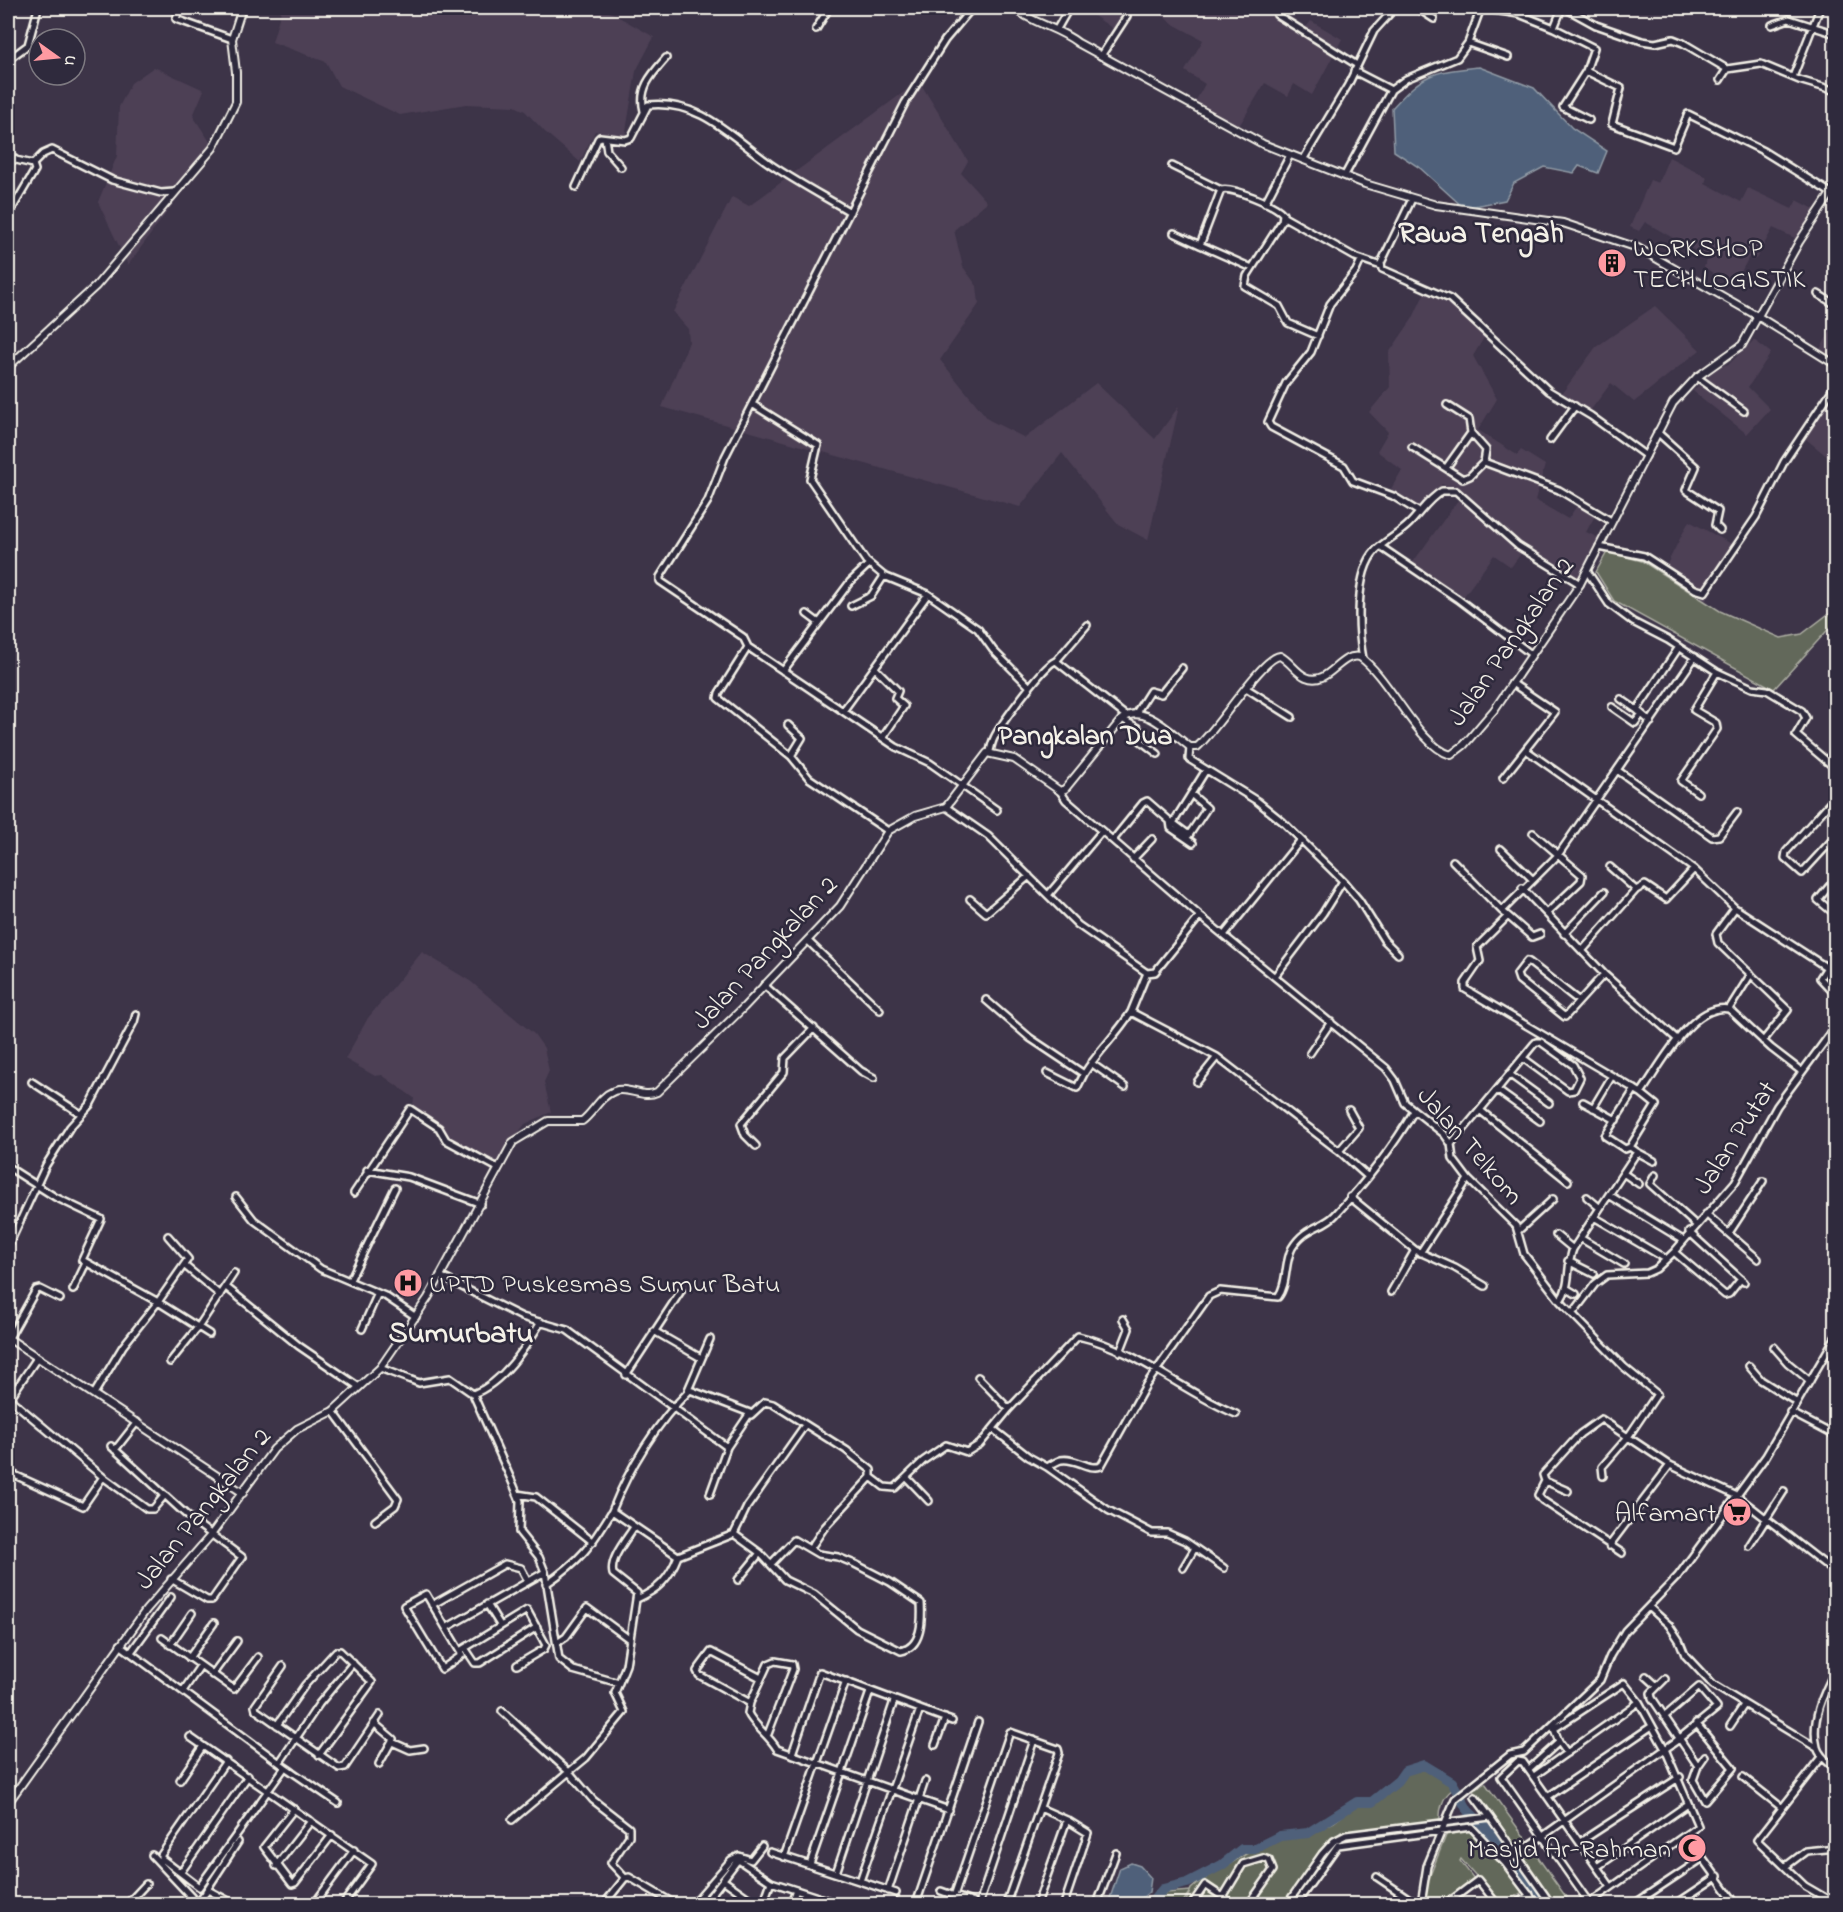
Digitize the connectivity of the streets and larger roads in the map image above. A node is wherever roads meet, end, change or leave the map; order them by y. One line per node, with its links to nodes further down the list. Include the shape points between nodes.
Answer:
1 (38, 8): 27 (street, via 28,45)
2 (180, 8): 22 (street, via 176,20)
3 (242, 8): 22 (street)
4 (829, 8): 19 (street)
5 (972, 8): 52 (street, via 945,40 905,102)
6 (1014, 8): 20 (street, via 1035,22)
7 (1069, 8): 20 (street)
8 (1282, 8): 28 (street, via 1277,15)
9 (1395, 8): 28 (street, via 1374,31)
10 (1417, 8): 15 (street)
11 (1480, 8): 18 (street, via 1519,14); 23 (street)
12 (1564, 8): 18 (street); 29 (street, via 1596,25 1642,41 1673,39)
13 (1820, 8): 17 (street)
14 (1126, 16): 24 (street)
15 (1434, 19)
16 (1772, 25): 17 (street, via 1789,19)
17 (1813, 25): 21 (street); 31 (street)
18 (1554, 28): 30 (street, via 1594,48)
19 (816, 29)
20 (1057, 29): 24 (street)
21 (1836, 34)
22 (232, 39): 48 (street, via 237,83 234,111 213,148)
23 (1468, 42): 25 (street); 33 (street, via 1457,58 1406,79)
24 (1101, 56): 39 (street, via 1245,135)
25 (1508, 57)
26 (666, 58): 35 (street, via 641,96)
27 (8, 60)
28 (1355, 68): 33 (street); 40 (street)
29 (1727, 69): 31 (street, via 1761,64); 32 (street)
30 (1586, 72): 36 (street, via 1563,106); 49 (street, via 1621,88 1612,124 1674,147 1688,114 1763,151)
31 (1793, 77): 34 (street)
32 (1720, 80)
33 (1391, 90): 44 (street)
34 (1836, 91)
35 (644, 111): 37 (street, via 631,138); 52 (street, via 648,105 657,104 696,111 732,133 770,164)
36 (1589, 120)
37 (605, 138): 42 (street, via 608,151); 46 (street, via 597,139)
38 (8, 154): 41 (street)
39 (1290, 155): 40 (street); 51 (street)
40 (1303, 160): 44 (street)
41 (33, 164): 48 (street, via 52,150 104,176 161,193); 53 (street, via 35,170)
42 (621, 166)
43 (1172, 166): 47 (street)
44 (1345, 175): 50 (street)
45 (1836, 186): 49 (street, Jalan Pangkalan 2)
46 (576, 187)
47 (1221, 190): 51 (street, via 1229,188); 56 (street)
48 (174, 192): 65 (street, via 96,286)
49 (1831, 194): 62 (street, Jalan Pangkalan 2, via 1784,268)
50 (1412, 199): 58 (street); 62 (street, via 1563,224 1638,248)
51 (1265, 203): 54 (street, via 1281,211)
52 (850, 212): 68 (street)
53 (8, 216)
54 (1284, 217): 57 (street); 59 (street)
55 (1174, 233): 56 (street)
56 (1200, 245): 59 (street)
57 (1361, 260): 58 (street); 63 (street, via 1330,304)
58 (1381, 266): 70 (street, via 1384,271 1450,299 1549,391)
59 (1252, 268): 63 (street, via 1245,286 1272,301 1288,323)
60 (1818, 294): 61 (street)
61 (1836, 305)
62 (1760, 317): 64 (street); 66 (street, Jalan Pangkalan 2, via 1742,345)
63 (1318, 336): 79 (street, via 1278,398 1268,417 1269,424 1344,466 1353,481 1393,496)
64 (1836, 365)
65 (8, 367)
66 (1697, 377): 71 (street); 72 (street, Jalan Pangkalan 2, via 1673,403)
67 (1836, 384): 82 (street, via 1784,462 1756,517 1705,592 1644,556)
68 (752, 404): 86 (street, via 818,445 810,479 866,561); 93 (street, via 708,501 660,577 660,581 730,626)
69 (1447, 405): 73 (street, via 1468,419)
70 (1575, 406): 74 (street); 76 (street)
71 (1744, 411)
72 (1657, 432): 76 (street, Jalan Pangkalan 2); 81 (street, via 1696,467 1686,490 1718,511 1716,525)
73 (1471, 433): 77 (street, via 1486,450); 78 (street)
74 (1550, 440)
75 (1412, 447): 78 (street)
76 (1646, 456): 80 (street, Jalan Pangkalan 2)
77 (1484, 462): 78 (street, via 1466,478); 80 (street, via 1559,490)
78 (1446, 468)
79 (1419, 512): 83 (street); 87 (street, via 1442,491 1456,491 1518,546)
80 (1611, 521): 82 (street, Jalan Pangkalan 2)
81 (1720, 530)
82 (1599, 546): 85 (street, Jalan Pangkalan 2)
83 (1381, 547): 95 (street); 97 (street, via 1374,554 1363,582 1359,635)
84 (867, 566): 91 (street)
85 (1587, 571): 87 (street, Jalan Pangkalan 2); 94 (street, via 1604,598 1620,613)
86 (884, 576): 88 (street); 89 (street, via 871,596)
87 (1580, 584): 95 (street, Jalan Pangkalan 2)
88 (928, 594): 99 (street); 104 (street, via 978,629 993,651)
89 (851, 606)
90 (807, 614): 91 (street)
91 (819, 623): 101 (street)
92 (1087, 625): 98 (street)
93 (748, 647): 101 (street); 120 (street, via 718,698)
94 (1679, 647): 96 (street); 110 (street)
95 (1531, 654): 103 (street, Jalan Pangkalan 2)
96 (1695, 657): 102 (street); 113 (street)
97 (1364, 659): 103 (street, Jalan Pangkalan 2, via 1425,734 1451,755 1470,739); 105 (street, via 1349,657 1324,676 1313,678 1276,656)
98 (1056, 661): 104 (street, via 1049,663); 112 (street)
99 (875, 668): 108 (street); 115 (street, via 898,691 896,698 904,706)
100 (1182, 668): 109 (street, via 1161,694 1150,691)
101 (783, 671): 108 (street)
102 (1717, 672): 121 (street, via 1752,688 1767,690 1802,711 1806,718 1797,738); 127 (street, via 1694,710 1716,723 1717,729 1681,778 1682,783)
103 (1512, 683): 117 (street, via 1555,712)
104 (1030, 687): 118 (street, via 994,738)
105 (1246, 687): 111 (street); 116 (street, via 1200,745)
106 (1621, 699): 110 (street)
107 (1612, 707): 110 (street, via 1633,723)
108 (843, 711): 115 (street)
109 (1136, 713): 112 (street); 116 (street)
110 (1639, 713): 113 (street)
111 (1292, 717)
112 (1124, 718): 119 (street, via 1138,728 1137,738); 126 (street, via 1065,789)
113 (1650, 722): 123 (street)
114 (788, 726): 120 (street, via 802,738)
115 (883, 737): 125 (street)
116 (1190, 747): 122 (street, via 1189,759)
117 (1526, 750): 124 (street); 130 (street)
118 (990, 751): 125 (street); 126 (street, via 1014,759)
119 (1158, 754)
120 (791, 756): 136 (street, via 809,778)
121 (1836, 769)
122 (1206, 770): 128 (street); 142 (street, via 1257,801)
123 (1617, 770): 130 (street); 135 (street, via 1712,837 1719,836)
124 (1503, 778)
125 (963, 785): 132 (street); 134 (street)
126 (1060, 790): 137 (street, Jalan Telkom)
127 (1698, 793)
128 (1191, 794): 128 (street, via 1207,808 1188,835 1173,823)
129 (1836, 796): 131 (street)
130 (1596, 801): 145 (street); 149 (street)
131 (1830, 803): 133 (street); 139 (street, via 1786,852 1785,858 1804,873)
132 (946, 807): 136 (street, Jalan Pangkalan 2, via 915,816); 150 (street, via 988,836)
133 (1836, 808)
134 (997, 810)
135 (1737, 812)
136 (888, 831): 168 (street, Jalan Pangkalan 2, via 840,906)
137 (1102, 831): 141 (street, Jalan Telkom); 157 (street)
138 (1533, 833): 145 (street)
139 (1836, 836)
140 (1152, 839): 146 (street)
141 (1113, 840): 143 (street, via 1147,801 1170,821 1171,828); 146 (street, Jalan Telkom)
142 (1300, 841): 153 (street); 167 (street)
143 (1193, 843)
144 (1501, 849): 152 (street)
145 (1558, 855): 152 (street); 161 (street, via 1583,878)
146 (1133, 859): 163 (street, Jalan Telkom)
147 (1453, 861): 160 (street)
148 (1610, 867): 155 (street)
149 (1694, 869): 155 (street, via 1669,898 1645,885); 159 (street)
150 (1029, 876): 157 (street); 158 (street, via 986,914)
151 (1836, 878): 162 (street, via 1818,900)
152 (1532, 879): 154 (street)
153 (1343, 881): 171 (street); 176 (street)
154 (1522, 888): 160 (street); 161 (street)
155 (1636, 890): 169 (street)
156 (1604, 892): 166 (street)
157 (1049, 894): 173 (street, via 1078,925)
158 (970, 899)
159 (1735, 908): 172 (street); 175 (street, via 1716,938)
160 (1502, 911): 164 (street)
161 (1547, 913): 166 (street)
162 (1836, 915)
163 (1200, 916): 167 (street, Jalan Telkom); 173 (street, via 1155,972)
164 (1508, 916): 165 (street, via 1532,937); 198 (street, via 1477,947 1480,961 1465,988)
165 (1540, 934)
166 (1564, 934): 169 (street)
167 (1224, 935): 176 (street, Jalan Telkom)
168 (808, 941): 177 (street, Jalan Pangkalan 2); 182 (street)
169 (1582, 951): 174 (street)
170 (1836, 953): 172 (street)
171 (1398, 954)
172 (1826, 967): 178 (street, via 1820,981)
173 (1147, 972): 183 (street)
174 (1604, 974): 180 (street); 188 (street)
175 (1751, 974): 181 (street); 189 (street, via 1788,1010)
176 (1275, 976): 185 (street, Jalan Telkom)
177 (764, 985): 187 (street); 222 (street, Jalan Pangkalan 2, via 657,1092 651,1095 620,1090 598,1102 579,1122 548,1121 538,1125 516,1138)
178 (1836, 995)
179 (986, 1000): 196 (street, via 1030,1038)
180 (1579, 1001): 180 (street, via 1529,962 1517,974 1519,980 1563,1017)
181 (1729, 1009): 188 (street, via 1700,1016); 189 (street)
182 (880, 1010)
183 (1131, 1012): 191 (street); 193 (street, via 1115,1038)
184 (136, 1014): 212 (street, via 95,1095)
185 (1331, 1022): 190 (street); 210 (street, Jalan Telkom, via 1386,1068 1405,1103)
186 (1836, 1026): 194 (street, Jalan Putat)
187 (814, 1028): 199 (street); 216 (street, via 785,1058 782,1076 741,1124)
188 (1677, 1040): 205 (street)
189 (1763, 1041): 194 (street)
190 (1310, 1053)
191 (1217, 1057): 201 (street); 218 (street)
192 (1523, 1058): 192 (street, via 1540,1042 1576,1068 1578,1085 1568,1091); 197 (street)
193 (1091, 1063): 196 (street); 202 (street)
194 (1801, 1071): 241 (street, Jalan Putat, via 1764,1127 1735,1182)
195 (1047, 1073): 196 (street, via 1077,1088)
196 (1084, 1074)
197 (1509, 1074): 204 (street); 207 (street)
198 (1612, 1076): 203 (street); 208 (street)
199 (874, 1078)
200 (32, 1082): 212 (street)
201 (1197, 1082)
202 (1125, 1087)
203 (1635, 1089): 205 (street); 213 (street)
204 (1497, 1090): 211 (street); 214 (street)
205 (1641, 1094): 217 (street, via 1656,1105)
206 (1583, 1102): 208 (street)
207 (1549, 1103)
208 (1593, 1108): 213 (street)
209 (1349, 1110): 218 (street, via 1359,1128)
210 (1414, 1111): 215 (street, Jalan Telkom); 226 (street)
211 (1481, 1111): 215 (street); 229 (street)
212 (81, 1114): 231 (street, via 46,1165)
213 (1616, 1120): 217 (street, via 1606,1138 1625,1149)
214 (1540, 1121)
215 (1451, 1144): 227 (street, Jalan Telkom, via 1454,1159)
216 (756, 1146)
217 (1630, 1147): 219 (street)
218 (1339, 1151): 226 (street)
219 (1637, 1152): 220 (street); 224 (street)
220 (1654, 1161)
221 (8, 1167): 231 (street)
222 (498, 1168): 223 (street, via 446,1140 439,1128 410,1109); 239 (street, Jalan Pangkalan 2)
223 (368, 1170): 233 (street); 239 (street, via 410,1177)
224 (1623, 1173): 230 (street); 234 (street)
225 (1655, 1175): 243 (street, via 1650,1185)
226 (1368, 1177): 236 (street)
227 (1468, 1179): 244 (street, Jalan Telkom); 253 (street)
228 (1763, 1181): 246 (street)
229 (1568, 1182)
230 (1639, 1184)
231 (37, 1186): 251 (street); 258 (street, via 101,1220 82,1258)
232 (395, 1188): 264 (street)
233 (354, 1193)
234 (1609, 1195): 240 (street); 250 (street)
235 (236, 1197): 264 (street, via 254,1221 273,1235 321,1269)
236 (1350, 1197): 253 (street); 296 (street, via 1333,1218 1310,1228 1292,1248 1278,1297 1221,1292 1209,1296)
237 (1587, 1197): 240 (street)
238 (1553, 1199): 244 (street)
239 (481, 1204): 263 (street, Jalan Pangkalan 2)
240 (1600, 1208): 242 (street)
241 (1706, 1214): 243 (street, Jalan Putat); 246 (street)
242 (1594, 1217): 249 (street); 255 (street)
243 (1696, 1225): 245 (street, Jalan Putat)
244 (1518, 1231): 275 (street, Jalan Telkom, via 1524,1254)
245 (1689, 1232): 250 (street, Jalan Putat); 254 (street, via 1742,1281 1725,1294)
246 (1729, 1233): 256 (street)
247 (1556, 1235): 252 (street)
248 (168, 1236): 260 (street, via 188,1257)
249 (1580, 1238): 252 (street); 259 (street)
250 (1683, 1240): 254 (street, Jalan Putat)
251 (8, 1247)
252 (1573, 1249): 257 (street)
253 (1418, 1251): 265 (street); 270 (street)
254 (1674, 1252): 255 (street, Jalan Putat)
255 (1666, 1259): 277 (street, Jalan Putat, via 1647,1273 1606,1275)
256 (1758, 1259)
257 (1569, 1261): 262 (street); 267 (street, via 1571,1271)
258 (86, 1263): 268 (street); 276 (street)
259 (1624, 1264)
260 (185, 1266): 273 (street); 276 (street)
261 (234, 1273): 266 (street)
262 (1594, 1274)
263 (440, 1276): 278 (street, Jalan Pangkalan 2); 280 (street, via 522,1317)
264 (350, 1280): 271 (street)
265 (1485, 1286)
266 (226, 1287): 273 (street); 301 (street)
267 (1566, 1288): 272 (street); 275 (street)
268 (73, 1290)
269 (681, 1292): 283 (street)
270 (1391, 1292)
271 (378, 1293): 278 (street); 282 (street)
272 (1576, 1294)
273 (220, 1295): 281 (street)
274 (60, 1299): 286 (street, via 36,1290)
275 (1560, 1301): 277 (street, Jalan Telkom)
276 (158, 1302): 281 (street); 304 (street, via 123,1346)
277 (1573, 1313): 318 (street, Jalan Telkom, via 1624,1367 1657,1394)
278 (416, 1317): 295 (street, Jalan Pangkalan 2)
279 (1123, 1319): 289 (street, via 1130,1329)
280 (541, 1322): 297 (street, via 567,1330); 305 (street, via 520,1354 491,1386)
281 (199, 1326): 284 (street); 293 (street)
282 (362, 1329)
283 (654, 1331): 292 (street); 297 (street)
284 (208, 1334)
285 (1836, 1336): 290 (street)
286 (8, 1338): 291 (street)
287 (710, 1339): 292 (street)
288 (1774, 1347): 299 (street)
289 (1120, 1352): 296 (street); 309 (street, via 1076,1336)
290 (1832, 1352): 299 (street)
291 (37, 1358): 302 (street); 304 (street)
292 (701, 1358): 303 (street)
293 (170, 1362)
294 (1749, 1366): 307 (street, via 1761,1380)
295 (380, 1368): 301 (street, Jalan Pangkalan 2); 305 (street, via 418,1383 450,1378)
296 (1156, 1369): 312 (street, via 1196,1395); 321 (street, via 1101,1466 1062,1460)
297 (626, 1376): 308 (street)
298 (978, 1377): 309 (street)
299 (1810, 1381): 307 (street)
300 (8, 1382): 302 (street)
301 (359, 1388): 310 (street, Jalan Pangkalan 2)
302 (16, 1389): 306 (street)
303 (688, 1391): 308 (street); 313 (street, via 693,1389)
304 (93, 1394): 314 (street)
305 (473, 1394): 331 (street)
306 (9, 1401): 324 (street)
307 (1796, 1402): 311 (street)
308 (672, 1408): 319 (street); 336 (street, via 626,1477)
309 (1009, 1409): 316 (street)
310 (333, 1411): 330 (street, Jalan Pangkalan 2, via 280,1442); 338 (street, via 398,1499)
311 (1790, 1412): 317 (street); 334 (street, via 1766,1456)
312 (1236, 1414)
313 (751, 1415): 315 (street, via 768,1402); 319 (street)
314 (137, 1422): 330 (street); 333 (street, via 113,1448)
315 (805, 1425): 325 (street, via 859,1459 871,1470); 341 (street, via 747,1507)
316 (993, 1429): 321 (street); 326 (street, via 967,1452 946,1445 922,1461)
317 (1832, 1434)
318 (1628, 1437): 320 (street); 323 (street, via 1602,1467); 327 (street, via 1598,1419 1544,1472)
319 (727, 1447): 332 (street)
320 (1670, 1465): 334 (street); 343 (street)
321 (1047, 1467): 345 (street, via 1138,1527 1152,1533 1167,1533)
322 (8, 1472): 324 (street, via 83,1506)
323 (1604, 1476)
324 (103, 1477): 333 (street, via 147,1509 153,1509)
325 (871, 1477): 326 (street, via 890,1489); 346 (street)
326 (907, 1478): 335 (street)
327 (1545, 1481): 328 (street); 343 (street, via 1538,1495 1542,1500)
328 (1568, 1491)
329 (1784, 1491): 337 (street)
330 (243, 1493): 340 (street, Jalan Pangkalan 2)
331 (517, 1494): 342 (street, via 536,1497); 353 (street, via 519,1532 539,1557)
332 (710, 1494)
333 (165, 1496): 340 (street)
334 (1737, 1496): 337 (street); 363 (street, via 1678,1576)
335 (929, 1501)
336 (612, 1510): 339 (street); 342 (street)
337 (1767, 1518): 344 (street); 354 (street)
338 (375, 1521)
339 (634, 1527): 349 (street); 360 (street, via 612,1570 637,1593)
340 (211, 1534): 355 (street, Jalan Pangkalan 2); 355 (street, via 242,1557 212,1600)
341 (734, 1534): 347 (street); 349 (street)
342 (593, 1542): 358 (street, via 573,1565)
343 (1609, 1546): 348 (street)
344 (1749, 1546)
345 (1195, 1548): 351 (street); 352 (street)
346 (810, 1549): 350 (street, via 792,1540); 350 (street, via 855,1564 921,1603 921,1624 912,1647 901,1651 857,1629 814,1594 785,1580)
347 (760, 1553): 350 (street); 356 (street)
348 (1622, 1553)
349 (678, 1556): 360 (street, via 663,1584)
350 (771, 1564)
351 (1183, 1568)
352 (1224, 1568)
353 (544, 1572): 357 (street); 358 (street)
354 (1836, 1573)
355 (171, 1579): 374 (street, Jalan Pangkalan 2)
356 (738, 1580)
357 (528, 1581): 361 (street); 362 (street, via 521,1568 505,1564)
358 (546, 1584): 372 (street)
359 (171, 1597): 376 (street)
360 (637, 1599): 370 (street)
361 (487, 1604): 366 (street); 368 (street)
362 (432, 1605): 368 (street); 375 (street, via 424,1594 404,1607 439,1667 460,1658)
363 (1649, 1607): 396 (street, via 1669,1625 1685,1655 1713,1685); 459 (street, via 1625,1631 1597,1683 1530,1746 1520,1754 1510,1755 1461,1793)
364 (192, 1613): 373 (street)
365 (214, 1623): 378 (street)
366 (500, 1624): 367 (street, via 526,1610); 375 (street)
367 (537, 1627): 375 (street, via 480,1663 475,1663); 380 (street, via 546,1642 544,1649)
368 (446, 1628): 375 (street)
369 (162, 1638): 373 (street)
370 (629, 1639): 372 (street, via 587,1608); 389 (street)
371 (237, 1641): 384 (street)
372 (557, 1643): 389 (street, via 559,1659 567,1667)
373 (170, 1644): 378 (street)
374 (120, 1645): 376 (street); 448 (street, Jalan Pangkalan 2)
375 (463, 1650)
376 (131, 1653): 391 (street)
377 (258, 1657): 384 (street, via 235,1689)
378 (189, 1658): 381 (street)
379 (353, 1663): 406 (street, via 336,1651 305,1685); 411 (street); 423 (street, via 372,1682)
380 (517, 1665)
381 (200, 1666): 384 (street); 391 (street)
382 (283, 1666): 406 (street, via 255,1706)
383 (1836, 1669): 420 (street, via 1817,1717)
384 (212, 1675)
385 (1646, 1676): 390 (street)
386 (761, 1678): 395 (street); 395 (street, via 711,1652 697,1671 699,1676); 409 (street, via 771,1662 793,1666)
387 (1665, 1679): 390 (street)
388 (846, 1681): 392 (street); 422 (street, via 819,1673); 428 (street)
389 (619, 1683): 435 (street, via 615,1696 624,1712 586,1758)
390 (1657, 1686): 400 (street, via 1651,1695)
391 (183, 1691): 427 (street)
392 (870, 1692): 393 (street); 434 (street)
393 (894, 1701): 397 (street); 441 (street)
394 (1639, 1702): 407 (street); 415 (street, via 1628,1686 1620,1684 1554,1729); 421 (street)
395 (750, 1703): 409 (street, via 749,1717)
396 (1744, 1705): 408 (street); 420 (street)
397 (921, 1709): 401 (street); 443 (street)
398 (501, 1711): 435 (street)
399 (380, 1714): 404 (street)
400 (1664, 1717): 405 (street, via 1700,1687 1717,1708); 413 (street)
401 (945, 1718): 402 (street); 416 (street)
402 (952, 1721)
403 (978, 1722): 454 (street)
404 (374, 1723): 414 (street); 423 (street, via 342,1768)
405 (1696, 1724): 413 (street); 430 (street, via 1733,1768 1707,1801 1702,1800 1693,1783)
406 (277, 1725): 411 (street)
407 (1652, 1726): 419 (street); 445 (street)
408 (1730, 1726)
409 (768, 1734): 422 (street, via 779,1750)
410 (190, 1737): 417 (street)
411 (296, 1739): 423 (street); 427 (street)
412 (1034, 1740): 452 (street, via 1058,1749 1059,1753); 495 (street, via 1008,1734); 516 (street)
413 (1677, 1740): 419 (street); 430 (street)
414 (392, 1742): 418 (street, via 410,1750); 429 (street)
415 (1558, 1742): 421 (street); 432 (street)
416 (935, 1745)
417 (203, 1746): 426 (street); 440 (street)
418 (424, 1748)
419 (1667, 1748): 438 (street); 460 (street)
420 (1817, 1748): 425 (street)
421 (1567, 1753): 437 (street)
422 (792, 1754): 428 (street)
423 (319, 1755)
424 (1705, 1756): 430 (street)
425 (1822, 1757): 433 (street); 451 (street)
426 (226, 1761): 436 (street); 479 (street, via 162,1853 161,1858)
427 (280, 1762): 431 (street)
428 (817, 1762): 434 (street); 473 (street)
429 (379, 1764)
430 (1698, 1766)
431 (285, 1767): 444 (street); 449 (street)
432 (1529, 1769): 437 (street); 463 (street, via 1518,1761 1501,1777)
433 (1836, 1769)
434 (842, 1771): 441 (street); 475 (street)
435 (569, 1772): 456 (street); 483 (street, via 593,1800 629,1828 629,1836 611,1863)
436 (248, 1776): 444 (street); 479 (street)
437 (1534, 1776): 445 (street)
438 (1680, 1777): 450 (street); 464 (street)
439 (1743, 1778): 451 (street)
440 (180, 1780)
441 (867, 1781): 443 (street); 480 (street)
442 (925, 1781): 447 (street)
443 (893, 1789): 447 (street); 485 (street)
444 (269, 1791): 453 (street); 489 (street)
445 (1549, 1796): 460 (street)
446 (1475, 1797): 455 (street)
447 (919, 1800): 454 (street); 491 (street)
448 (8, 1803)
449 (338, 1803)
450 (1688, 1804): 478 (street); 488 (street, via 1698,1828)
451 (1781, 1807): 477 (street, via 1757,1840)
452 (1040, 1808): 457 (street); 517 (street)
453 (294, 1809): 458 (street); 476 (street, via 264,1847)
454 (949, 1810): 515 (street)
455 (1490, 1817): 459 (street); 472 (street)
456 (512, 1820)
457 (1067, 1820): 518 (street); 519 (street, via 1088,1834)
458 (311, 1821): 462 (street); 476 (street)
459 (1447, 1821): 461 (street); 471 (street, via 1346,1836 1334,1841)
460 (1564, 1821): 463 (street); 464 (street)
461 (1444, 1828): 471 (street, via 1351,1841 1338,1845); 474 (street, via 1473,1827); 526 (street, via 1427,1866)
462 (333, 1835): 467 (street); 476 (street, via 296,1883 290,1882)
463 (1541, 1836): 472 (street); 500 (street)
464 (1580, 1842): 478 (street)
465 (762, 1846): 509 (street, via 751,1860 739,1856 731,1860)
466 (1836, 1848): 477 (street, via 1806,1851)
467 (354, 1850): 505 (street); 506 (street, via 373,1865)
468 (770, 1852): 473 (street)
469 (1116, 1853): 520 (street)
470 (152, 1855): 499 (street)
471 (1325, 1856): 524 (street); 525 (street)
472 (1515, 1856): 474 (street); 531 (street)
473 (784, 1857): 475 (street)
474 (1507, 1862): 494 (street)
475 (810, 1864): 480 (street)
476 (276, 1866)
477 (1786, 1866): 502 (street, via 1805,1886)
478 (1597, 1867): 488 (street)
479 (181, 1872): 489 (street)
480 (836, 1873): 485 (street)
481 (1718, 1876): 501 (street); 532 (street, via 1702,1858); 533 (street)
482 (1377, 1877): 526 (street)
483 (625, 1878): 507 (street); 508 (street, via 633,1878)
484 (723, 1881): 486 (street, via 740,1861); 510 (street, via 708,1899); 511 (street)
485 (860, 1881): 491 (street)
486 (771, 1882): 490 (street); 512 (street)
487 (146, 1884): 503 (street, via 131,1900)
488 (1611, 1887): 500 (street)
489 (203, 1889): 499 (street); 504 (street)
490 (796, 1890): 497 (street); 513 (street)
491 (888, 1891): 493 (street)
492 (941, 1891): 495 (street)
493 (896, 1893)
494 (1530, 1895): 529 (street); 530 (street)
495 (954, 1896): 516 (street)
496 (1223, 1897): 521 (street, via 1205,1885); 522 (street); 523 (street, via 1243,1864 1269,1860 1273,1869)
497 (820, 1902): 514 (street)
498 (1495, 1902): 527 (street, via 1478,1880); 528 (street)
499 (197, 1904)
500 (1589, 1904)
501 (1734, 1904)
502 (1836, 1904)
503 (136, 1905)
504 (234, 1905)
505 (314, 1905)
506 (343, 1905)
507 (604, 1905)
508 (675, 1905)
509 (693, 1905)
510 (709, 1905)
511 (757, 1905)
512 (763, 1905)
513 (791, 1905)
514 (839, 1905)
515 (916, 1905)
516 (978, 1905)
517 (1006, 1905)
518 (1036, 1905)
519 (1064, 1905)
520 (1097, 1905)
521 (1192, 1905)
522 (1233, 1905)
523 (1249, 1905)
524 (1287, 1905)
525 (1296, 1905)
526 (1419, 1905)
527 (1446, 1905)
528 (1485, 1905)
529 (1516, 1905)
530 (1536, 1905)
531 (1551, 1905)
532 (1634, 1905)
533 (1676, 1905)

